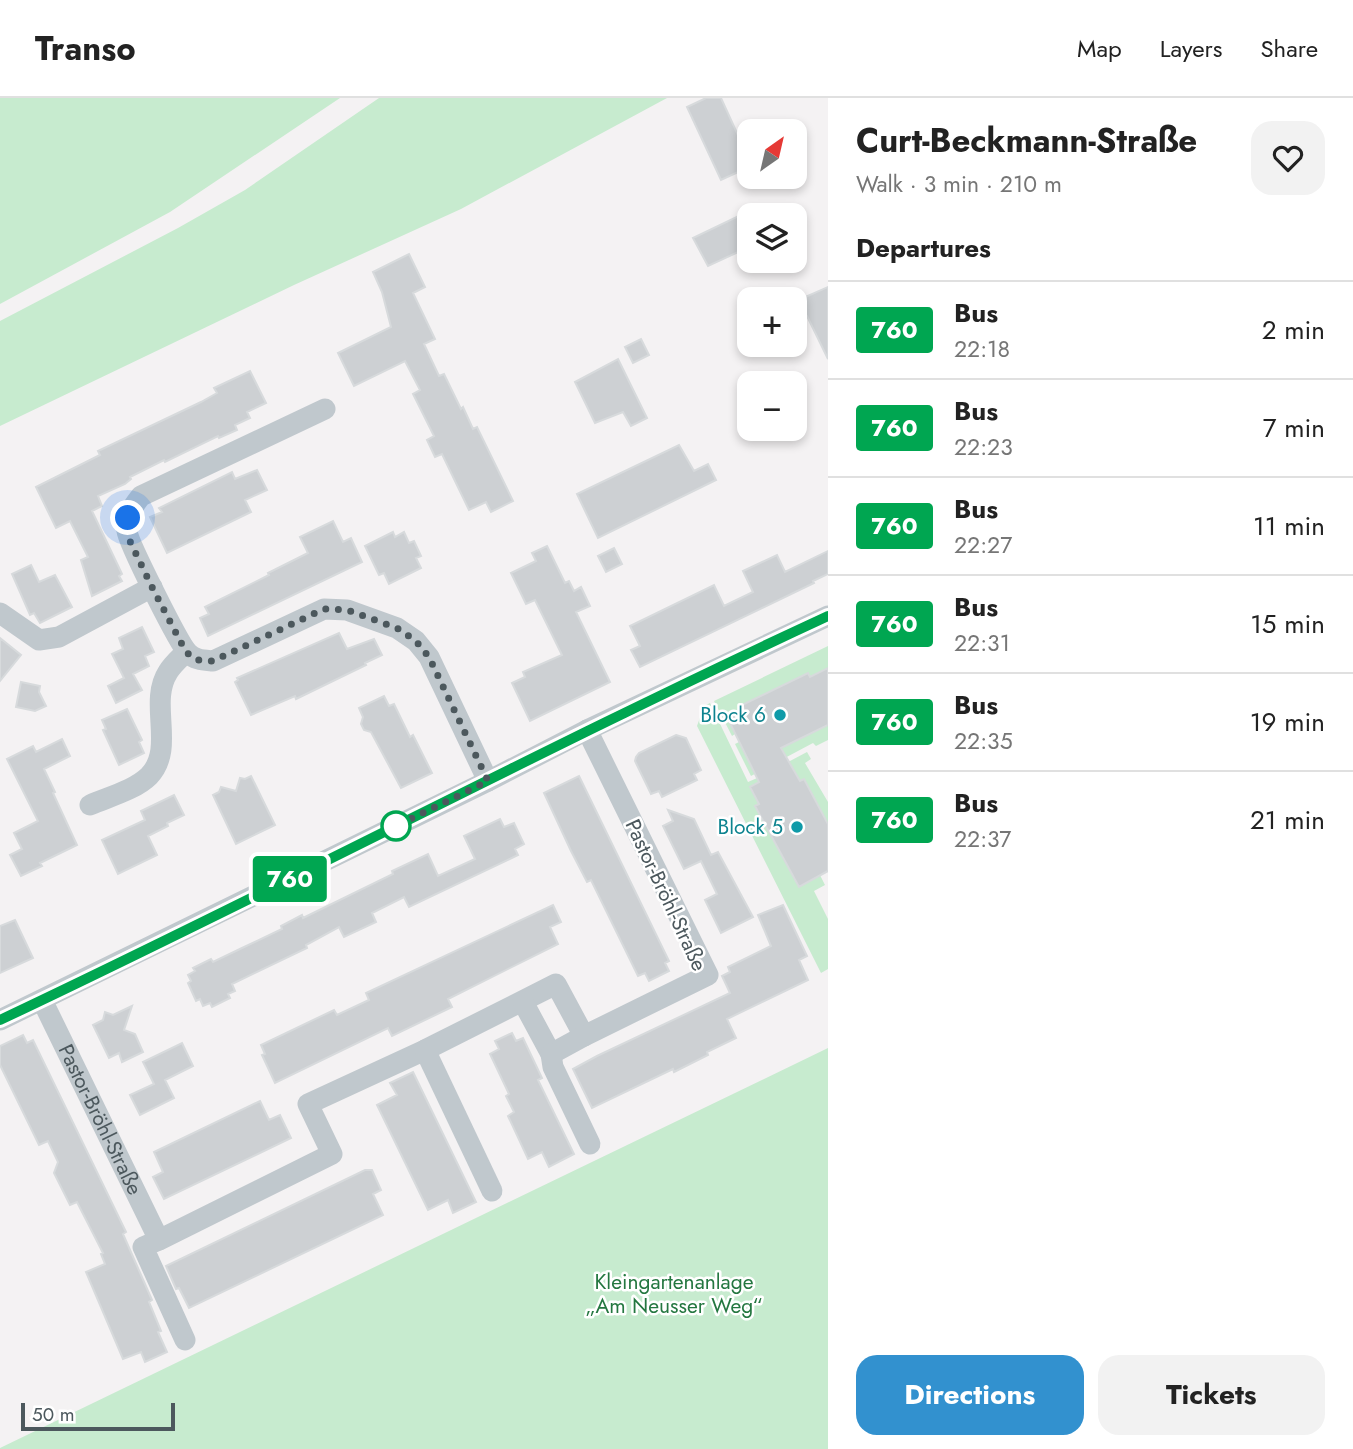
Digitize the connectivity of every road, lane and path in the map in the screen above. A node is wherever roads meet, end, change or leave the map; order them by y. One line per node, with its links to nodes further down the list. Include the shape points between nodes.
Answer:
1 (326, 409): 2 (street, via 141,496 132,507 126,533)
2 (152, 587): 3 (street, via 49,639 38,640); 5 (street)
3 (0, 613)
4 (828, 616): 6 (street)
5 (186, 652): 7 (street, via 197,660 213,661 324,609 347,610 397,628 429,657); 8 (street, via 167,673 161,702 162,751 150,775)
6 (587, 730): 7 (street); 12 (street, Pastor-Bröhl-Straße, via 708,975)
7 (488, 781): 9 (street)
8 (90, 805)
9 (42, 1000): 11 (street); 17 (street, Pastor-Bröhl-Straße)
10 (523, 1002): 12 (street, via 556,984); 13 (street); 14 (street)
11 (0, 1020)
12 (584, 1037): 14 (street, Pastor-Bröhl-Straße)
13 (425, 1050): 16 (street); 17 (street, via 308,1104 332,1154)
14 (551, 1054): 15 (street)
15 (590, 1143)
16 (492, 1191)
17 (159, 1240): 18 (street, via 144,1247)
18 (185, 1340)

